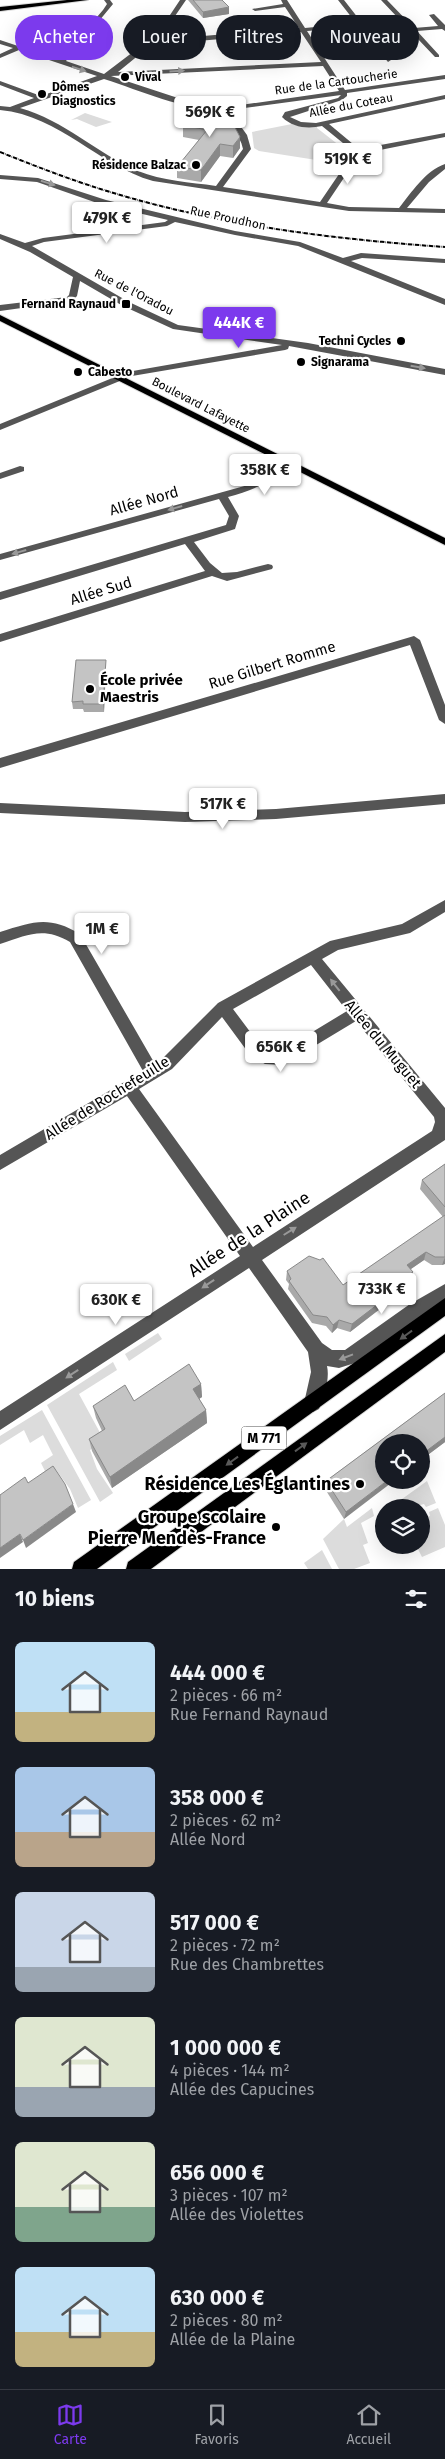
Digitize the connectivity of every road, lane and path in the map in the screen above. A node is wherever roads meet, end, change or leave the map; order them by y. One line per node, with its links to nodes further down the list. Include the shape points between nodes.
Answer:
1 (85, 0): 6 (main road)
2 (107, 0): 27 (street, via 110,4 105,11)
3 (183, 0): 10 (street)
4 (341, 0): 11 (street)
5 (384, 0): 12 (street)
6 (43, 2): 9 (main road)
7 (286, 3): 8 (street); 17 (street)
8 (255, 9)
9 (0, 10)
10 (173, 15)
11 (353, 15)
12 (398, 15)
13 (432, 15): 14 (street)
14 (444, 28): 16 (street)
15 (311, 30): 17 (street)
16 (419, 30)
17 (303, 31): 19 (street); 28 (street)
18 (419, 37): 24 (street)
19 (206, 39)
20 (0, 42): 21 (street, Rue de la Cartoucherie)
21 (15, 48)
22 (15, 50): 23 (street)
23 (0, 56)
24 (437, 56)
25 (52, 60): 27 (street, Rue de la Cartoucherie)
26 (127, 60): 29 (street)
27 (61, 63): 29 (street, Rue de la Cartoucherie, one-way to 29)
28 (325, 64): 29 (street, one-way to 28); 34 (street)
29 (107, 75): 36 (street); 41 (street, Rue de la Cartoucherie, via 193,105)
30 (445, 77): 32 (street, Rue de la Cartoucherie)
31 (0, 83): 36 (street)
32 (408, 83): 33 (street, Allée du Coteau); 34 (street, Rue de la Cartoucherie)
33 (416, 89)
34 (345, 92): 41 (street, Rue de la Cartoucherie); 42 (street, Allée du Coteau, via 340,99 300,109 286,117 306,126)
35 (423, 94): 38 (street)
36 (40, 98): 40 (street)
37 (445, 98): 38 (street, Allée du Coteau)
38 (431, 100): 42 (street, Allée du Coteau)
39 (0, 108): 40 (street)
40 (13, 108): 47 (street, via 38,115 141,175)
41 (226, 109): 47 (street, via 227,115 244,134 247,148)
42 (323, 123): 44 (street)
43 (445, 135): 44 (street)
44 (358, 152): 48 (street)
45 (445, 166): 49 (street, via 427,179)
46 (0, 177): 51 (street, Rue Proudhon, one-way to 51, via 38,180 103,202)
47 (219, 188): 48 (street)
48 (322, 205): 49 (street)
49 (401, 210): 50 (street)
50 (445, 211)
51 (174, 219): 53 (street, via 166,224 43,240); 54 (street, Rue Proudhon, via 300,244)
52 (0, 236): 53 (street, Rue de l'Oradou)
53 (26, 246): 56 (street, Rue de l'Oradou)
54 (344, 261): 55 (street, via 361,255); 57 (street, Rue Proudhon)
55 (445, 261)
56 (77, 277): 58 (street, via 73,296 64,301); 60 (street, Rue de l'Oradou, via 176,327)
57 (445, 302)
58 (0, 308)
59 (0, 318): 64 (main road, Boulevard Lafayette)
60 (266, 340): 61 (street, Rue de l'Oradou); 62 (street)
61 (295, 345): 62 (street); 63 (street, Rue de l'Oradou, one-way to 63)
62 (257, 351): 64 (street)
63 (445, 372)
64 (118, 377): 65 (street); 66 (main road, Boulevard Lafayette)
65 (0, 427)
66 (291, 464): 69 (street, Allée Nord, via 262,484); 71 (main road, Boulevard Lafayette)
67 (20, 469): 68 (street)
68 (0, 476)
69 (222, 495): 70 (street, Allée Sud, via 234,516 231,527); 72 (street, Allée Nord, one-way to 72)
70 (187, 540): 74 (street); 75 (street, Allée Sud)
71 (445, 542)
72 (0, 557)
73 (268, 567): 74 (street, Allée Sud, via 231,578 219,578)
74 (211, 573): 76 (street, Allée Sud)
75 (0, 596)
76 (0, 638)
77 (445, 720): 78 (street, Rue Gilbert Romme, via 414,640)
78 (0, 763)
79 (445, 799): 80 (street, via 278,814 185,817)
80 (0, 808)
81 (445, 905): 83 (street, Allée de Rochefeuille, via 405,929 335,945)
82 (0, 938): 86 (street, via 44,926 60,928 75,938)
83 (312, 957): 84 (street, Allée de Rochefeuille); 85 (street, Allée du Muguet, one-way to 83)
84 (223, 1007): 85 (street, via 255,1050 265,1058 283,1058); 86 (street, Allée de Rochefeuille, via 167,1064)
85 (356, 1013): 88 (street, Allée du Muguet, via 440,1113)
86 (152, 1073): 87 (street, Allée de Rochefeuille)
87 (129, 1087): 89 (street, Allée de Rochefeuille); 90 (street)
88 (442, 1133): 90 (street, Allée de la Plaine, one-way to 88)
89 (0, 1163)
90 (249, 1257): 94 (street); 96 (street, Allée de la Plaine, one-way to 96)
91 (445, 1292): 94 (street, one-way to 94, via 349,1357 337,1361)
92 (445, 1306): 95 (main road, M 771, one-way to 95)
93 (445, 1342): 98 (main road, M 771, one-way to 93)
94 (316, 1349): 95 (street, via 320,1372)
95 (313, 1403): 97 (main road, M 771, one-way to 97)
96 (0, 1421)
97 (81, 1569)
98 (135, 1569)

